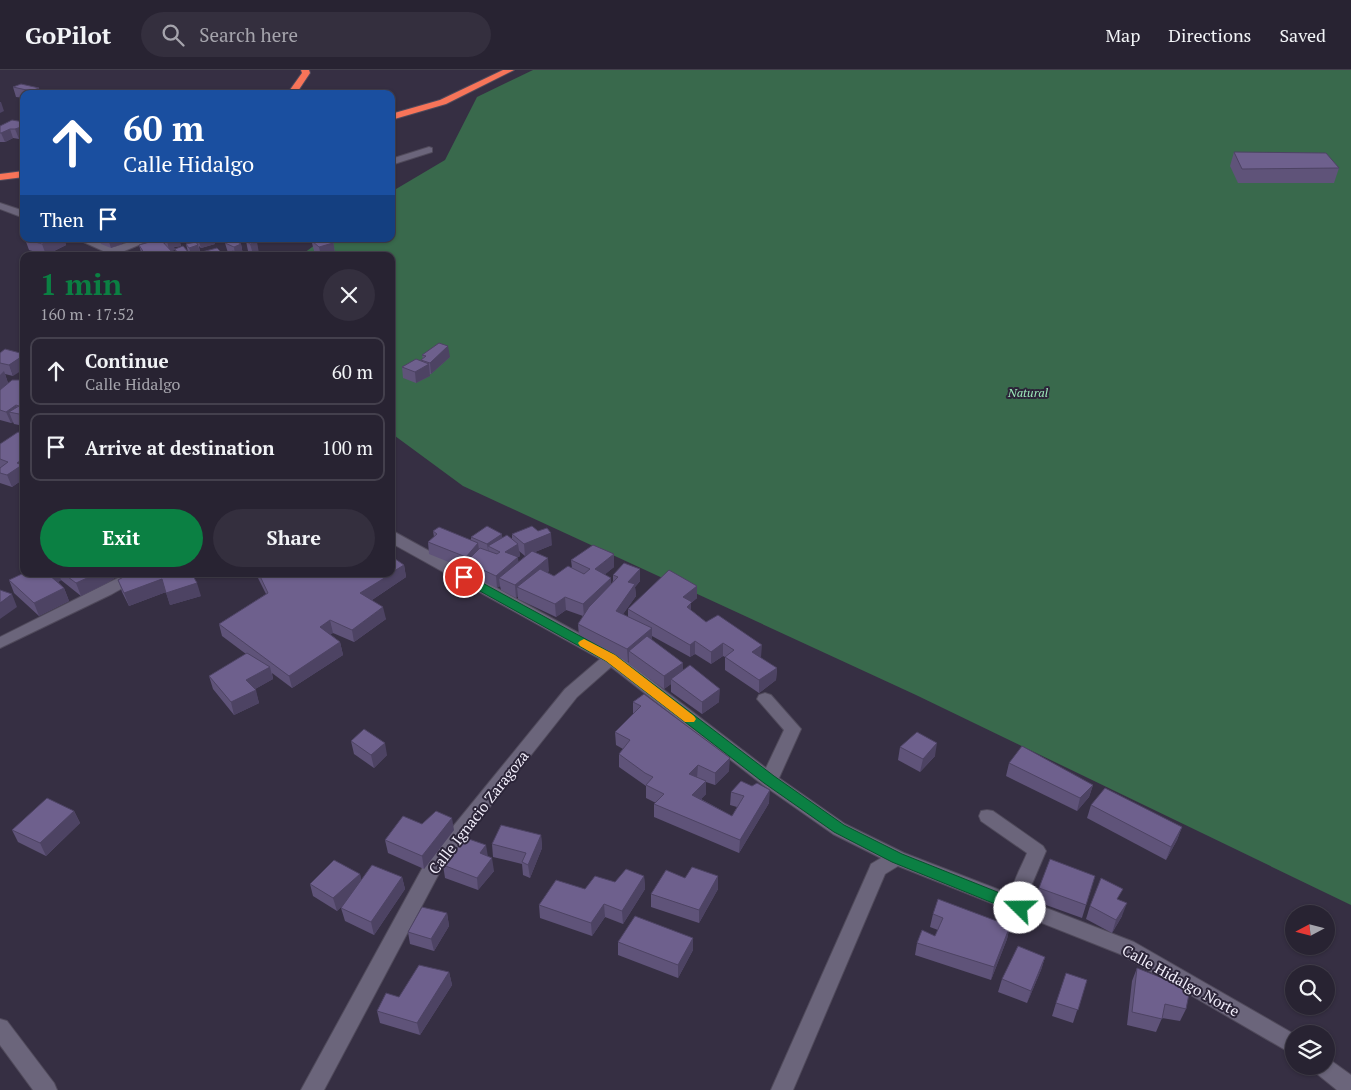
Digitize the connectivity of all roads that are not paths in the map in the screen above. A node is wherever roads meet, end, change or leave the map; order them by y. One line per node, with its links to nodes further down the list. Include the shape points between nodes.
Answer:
1 (306, 70): 3 (highway)
2 (510, 70): 4 (highway, via 443,102)
3 (295, 90)
4 (395, 116)
5 (429, 150): 6 (street)
6 (395, 161)
7 (20, 174): 8 (highway)
8 (5, 176)
9 (0, 206): 10 (street)
10 (20, 214)
11 (90, 242): 13 (street)
12 (141, 242): 14 (street)
13 (114, 252)
14 (119, 252)
15 (395, 538): 18 (street, Calle Hidalgo Norte)
16 (131, 577): 17 (street)
17 (0, 643)
18 (611, 658): 20 (street, Calle Hidalgo Norte); 29 (street, Calle Ignacio Zaragoza, via 571,693 436,861)
19 (765, 699): 20 (street, via 793,729)
20 (769, 780): 22 (street, Calle Hidalgo Norte, via 839,828)
21 (986, 816): 23 (lane, via 1037,851 1020,891)
22 (897, 858): 23 (street, Calle Hidalgo Norte); 30 (street, via 878,869)
23 (1020, 908): 25 (street, Calle Hidalgo Norte, via 1126,948)
24 (0, 1028): 28 (street)
25 (1285, 1040)
26 (1335, 1075): 27 (street)
27 (1351, 1088)
28 (46, 1090)
29 (312, 1090)
30 (782, 1090)

